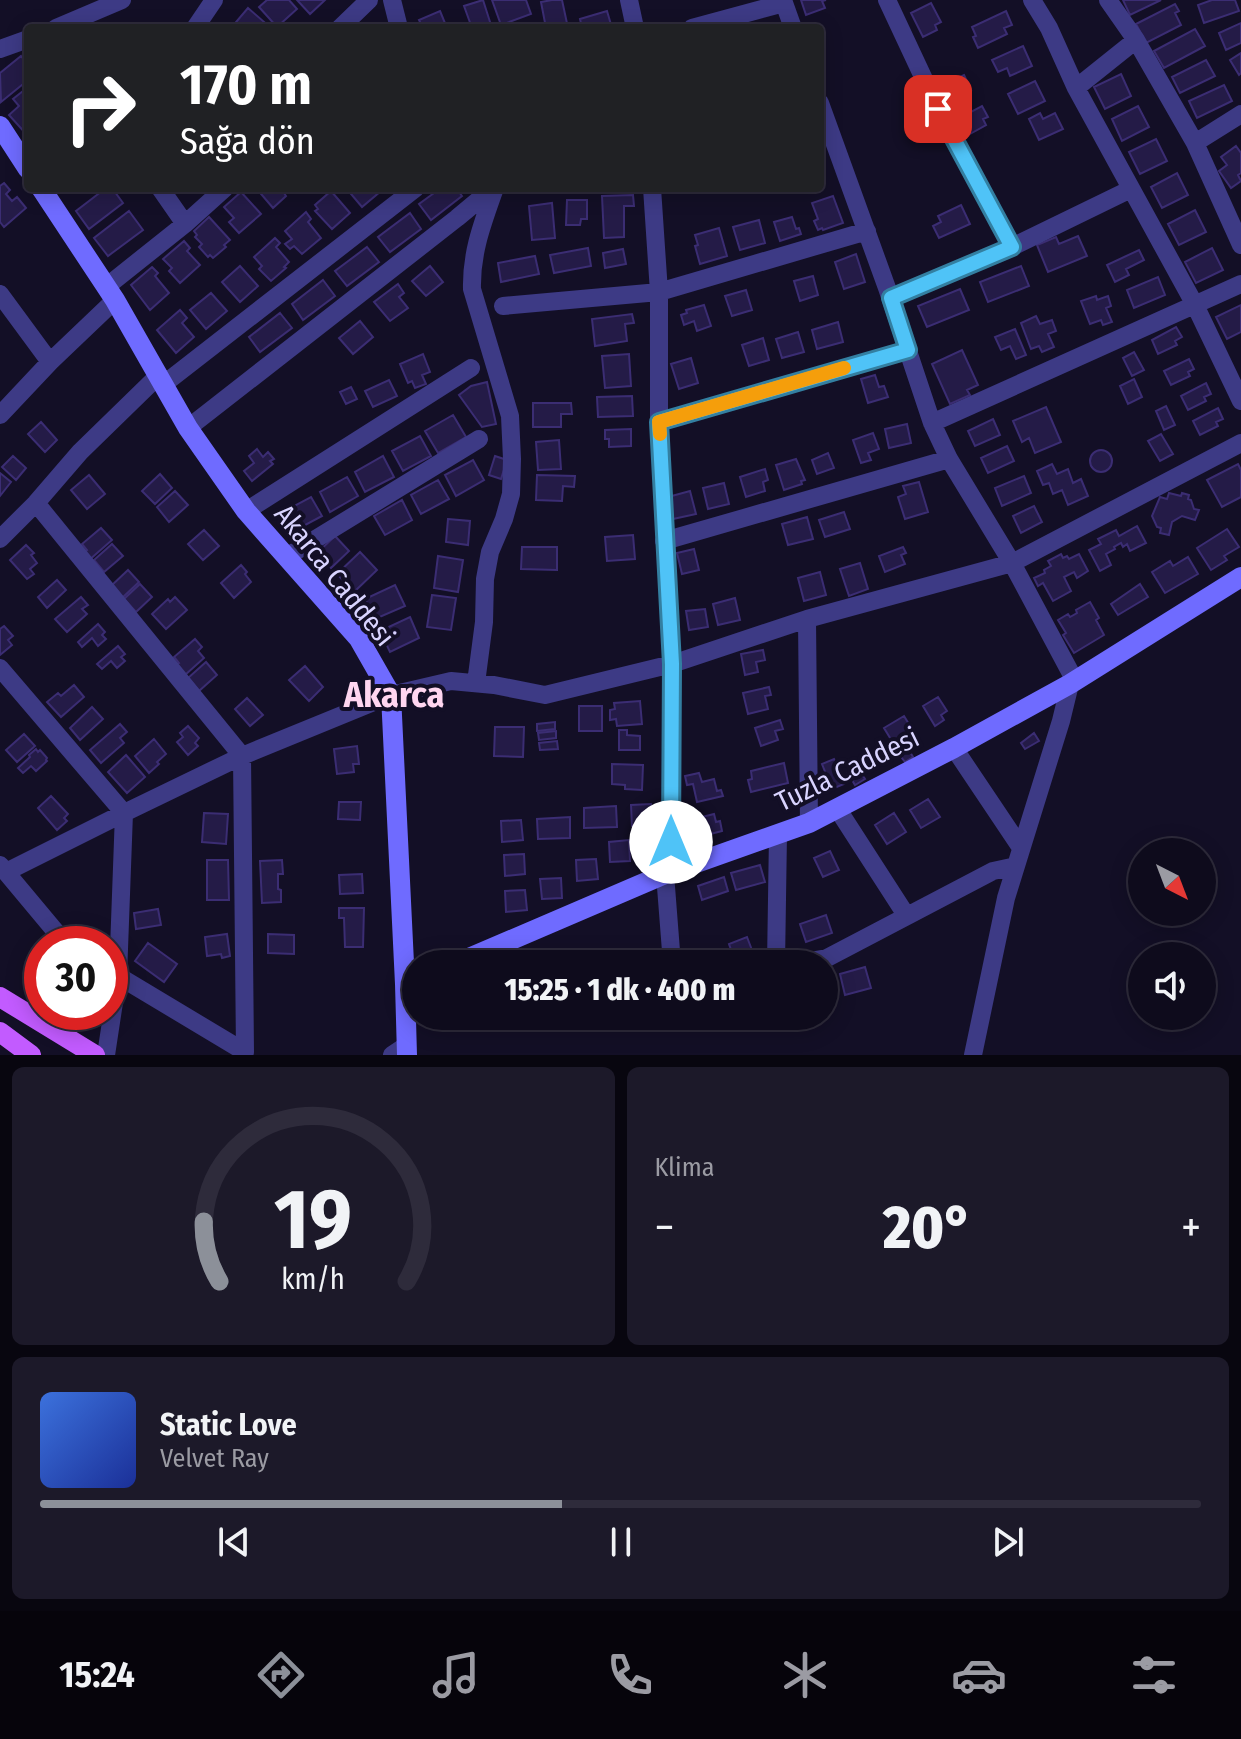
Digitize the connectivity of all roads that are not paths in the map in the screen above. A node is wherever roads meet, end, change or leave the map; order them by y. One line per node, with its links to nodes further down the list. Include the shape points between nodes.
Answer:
1 (122, 0): 10 (street)
2 (214, 0): 11 (street)
3 (369, 0): 12 (street)
4 (392, 0): 13 (street)
5 (629, 0): 14 (street)
6 (887, 0): 37 (street)
7 (1032, 0): 20 (street)
8 (1108, 0): 18 (street)
9 (783, 1): 15 (street); 16 (street)
10 (65, 24)
11 (198, 24)
12 (351, 24)
13 (398, 24)
14 (634, 24)
15 (705, 24)
16 (792, 24)
17 (24, 40): 19 (street)
18 (1136, 40): 20 (street); 24 (street)
19 (0, 49)
20 (1076, 88): 26 (street)
21 (1241, 114): 24 (street)
22 (0, 126): 25 (main road)
23 (824, 127): 35 (street)
24 (1195, 143): 36 (street)
25 (24, 163)
26 (1131, 189): 37 (street); 43 (street)
27 (44, 192): 41 (main road, Akarca Caddesi)
28 (163, 192): 34 (street)
29 (221, 192): 34 (street)
30 (411, 192): 48 (street)
31 (489, 192): 53 (street)
32 (493, 192): 68 (street, via 471,267 472,289 510,416 511,494 485,579)
33 (652, 192): 39 (street)
34 (185, 224): 41 (street)
35 (867, 231): 39 (street); 42 (street)
36 (1241, 245)
37 (1012, 247): 42 (street)
38 (1241, 284): 43 (street)
39 (659, 292): 44 (street); 51 (street)
40 (0, 294): 46 (street)
41 (111, 294): 46 (street); 48 (main road, Akarca Caddesi)
42 (891, 298): 45 (street)
43 (1195, 305): 49 (street); 52 (street)
44 (503, 306)
45 (908, 350): 51 (street); 52 (street)
46 (50, 362): 50 (street)
47 (471, 368): 58 (street)
48 (161, 380): 53 (main road, Akarca Caddesi); 57 (street, via 80,452)
49 (1241, 401)
50 (0, 415)
51 (659, 422): 60 (street)
52 (932, 423): 56 (street)
53 (188, 428): 58 (main road, Akarca Caddesi)
54 (479, 439): 61 (street)
55 (1241, 443): 62 (street)
56 (949, 459): 60 (street); 62 (street)
57 (36, 503): 59 (street); 71 (street)
58 (246, 511): 61 (main road, Akarca Caddesi)
59 (0, 539)
60 (664, 541): 65 (street)
61 (288, 556): 69 (main road, Akarca Caddesi, via 359,639)
62 (1012, 563): 64 (street); 67 (street)
63 (1241, 577): 67 (main road, Tuzla Caddesi)
64 (807, 619): 65 (street); 74 (street)
65 (672, 664): 68 (street, via 545,695); 78 (street)
66 (0, 668): 73 (street)
67 (1072, 682): 70 (main road, Tuzla Caddesi); 76 (street)
68 (476, 683): 69 (street, via 451,681)
69 (391, 695): 71 (street); 82 (main road, Akarca Caddesi)
70 (954, 748): 72 (main road, Tuzla Caddesi); 76 (street)
71 (242, 756): 73 (street); 93 (street)
72 (837, 808): 74 (main road, Tuzla Caddesi); 79 (street)
73 (124, 813): 77 (street); 81 (street)
74 (809, 823): 75 (main road, Tuzla Caddesi)
75 (778, 834): 78 (main road, Tuzla Caddesi); 85 (street)
76 (1019, 857): 79 (street); 97 (street)
77 (3, 869): 80 (street)
78 (668, 873): 83 (main road, Tuzla Caddesi); 84 (street)
79 (906, 915): 86 (street)
80 (51, 926)
81 (117, 926)
82 (409, 950)
83 (488, 950)
84 (671, 950)
85 (776, 950)
86 (838, 952)
87 (128, 981): 93 (street)
88 (0, 997): 95 (main road)
89 (108, 1030): 96 (street)
90 (405, 1030): 92 (main road, Akarca Caddesi)
91 (0, 1032): 94 (main road)
92 (402, 1052)
93 (246, 1053)
94 (31, 1055)
95 (95, 1055)
96 (106, 1055)
97 (973, 1055)

